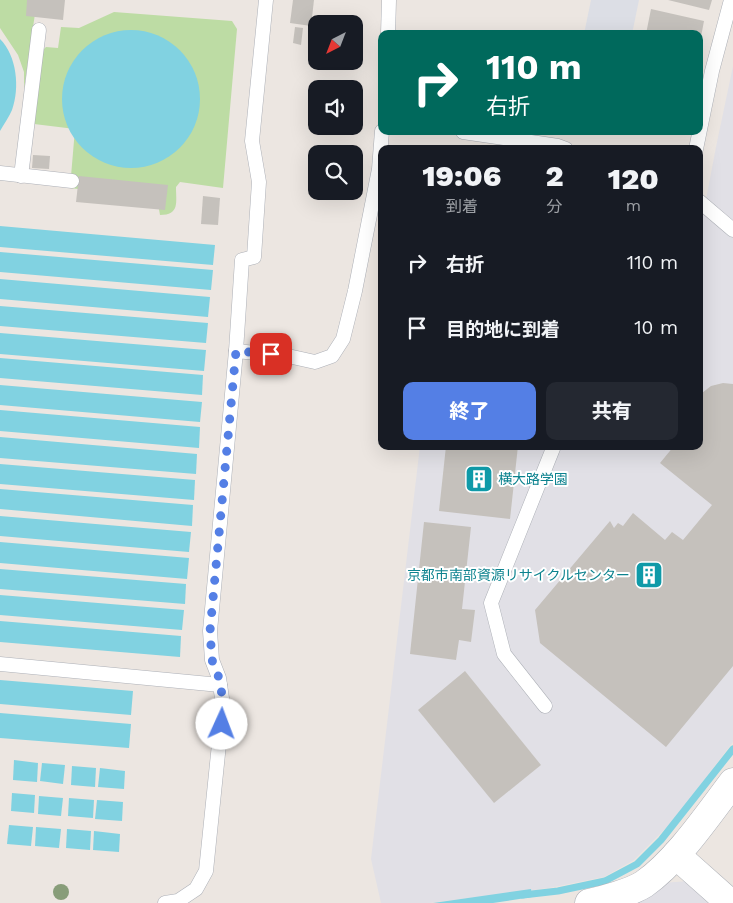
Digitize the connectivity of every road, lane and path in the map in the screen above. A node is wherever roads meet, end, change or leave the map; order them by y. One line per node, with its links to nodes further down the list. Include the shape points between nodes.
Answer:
1 (266, 0): 15 (lane, via 252,141 260,182 254,257 242,260)
2 (390, 0): 5 (lane)
3 (731, 0): 6 (lane)
4 (38, 30): 11 (lane)
5 (388, 30)
6 (703, 115)
7 (483, 135): 8 (lane)
8 (551, 145)
9 (0, 173): 11 (lane)
10 (378, 174): 15 (lane, via 343,339 332,356 315,362)
11 (21, 176): 12 (lane)
12 (72, 181)
13 (703, 204): 14 (lane)
14 (733, 230)
15 (236, 351): 18 (lane, via 210,631 212,660)
16 (552, 450): 19 (lane, via 491,603 504,654)
17 (0, 664): 18 (lane)
18 (220, 685): 22 (lane, via 224,706 206,871 196,890 178,901)
19 (545, 706)
20 (733, 782): 21 (street)
21 (676, 855): 23 (street, via 643,884); 24 (street)
22 (165, 903)
23 (589, 903)
24 (730, 903)

